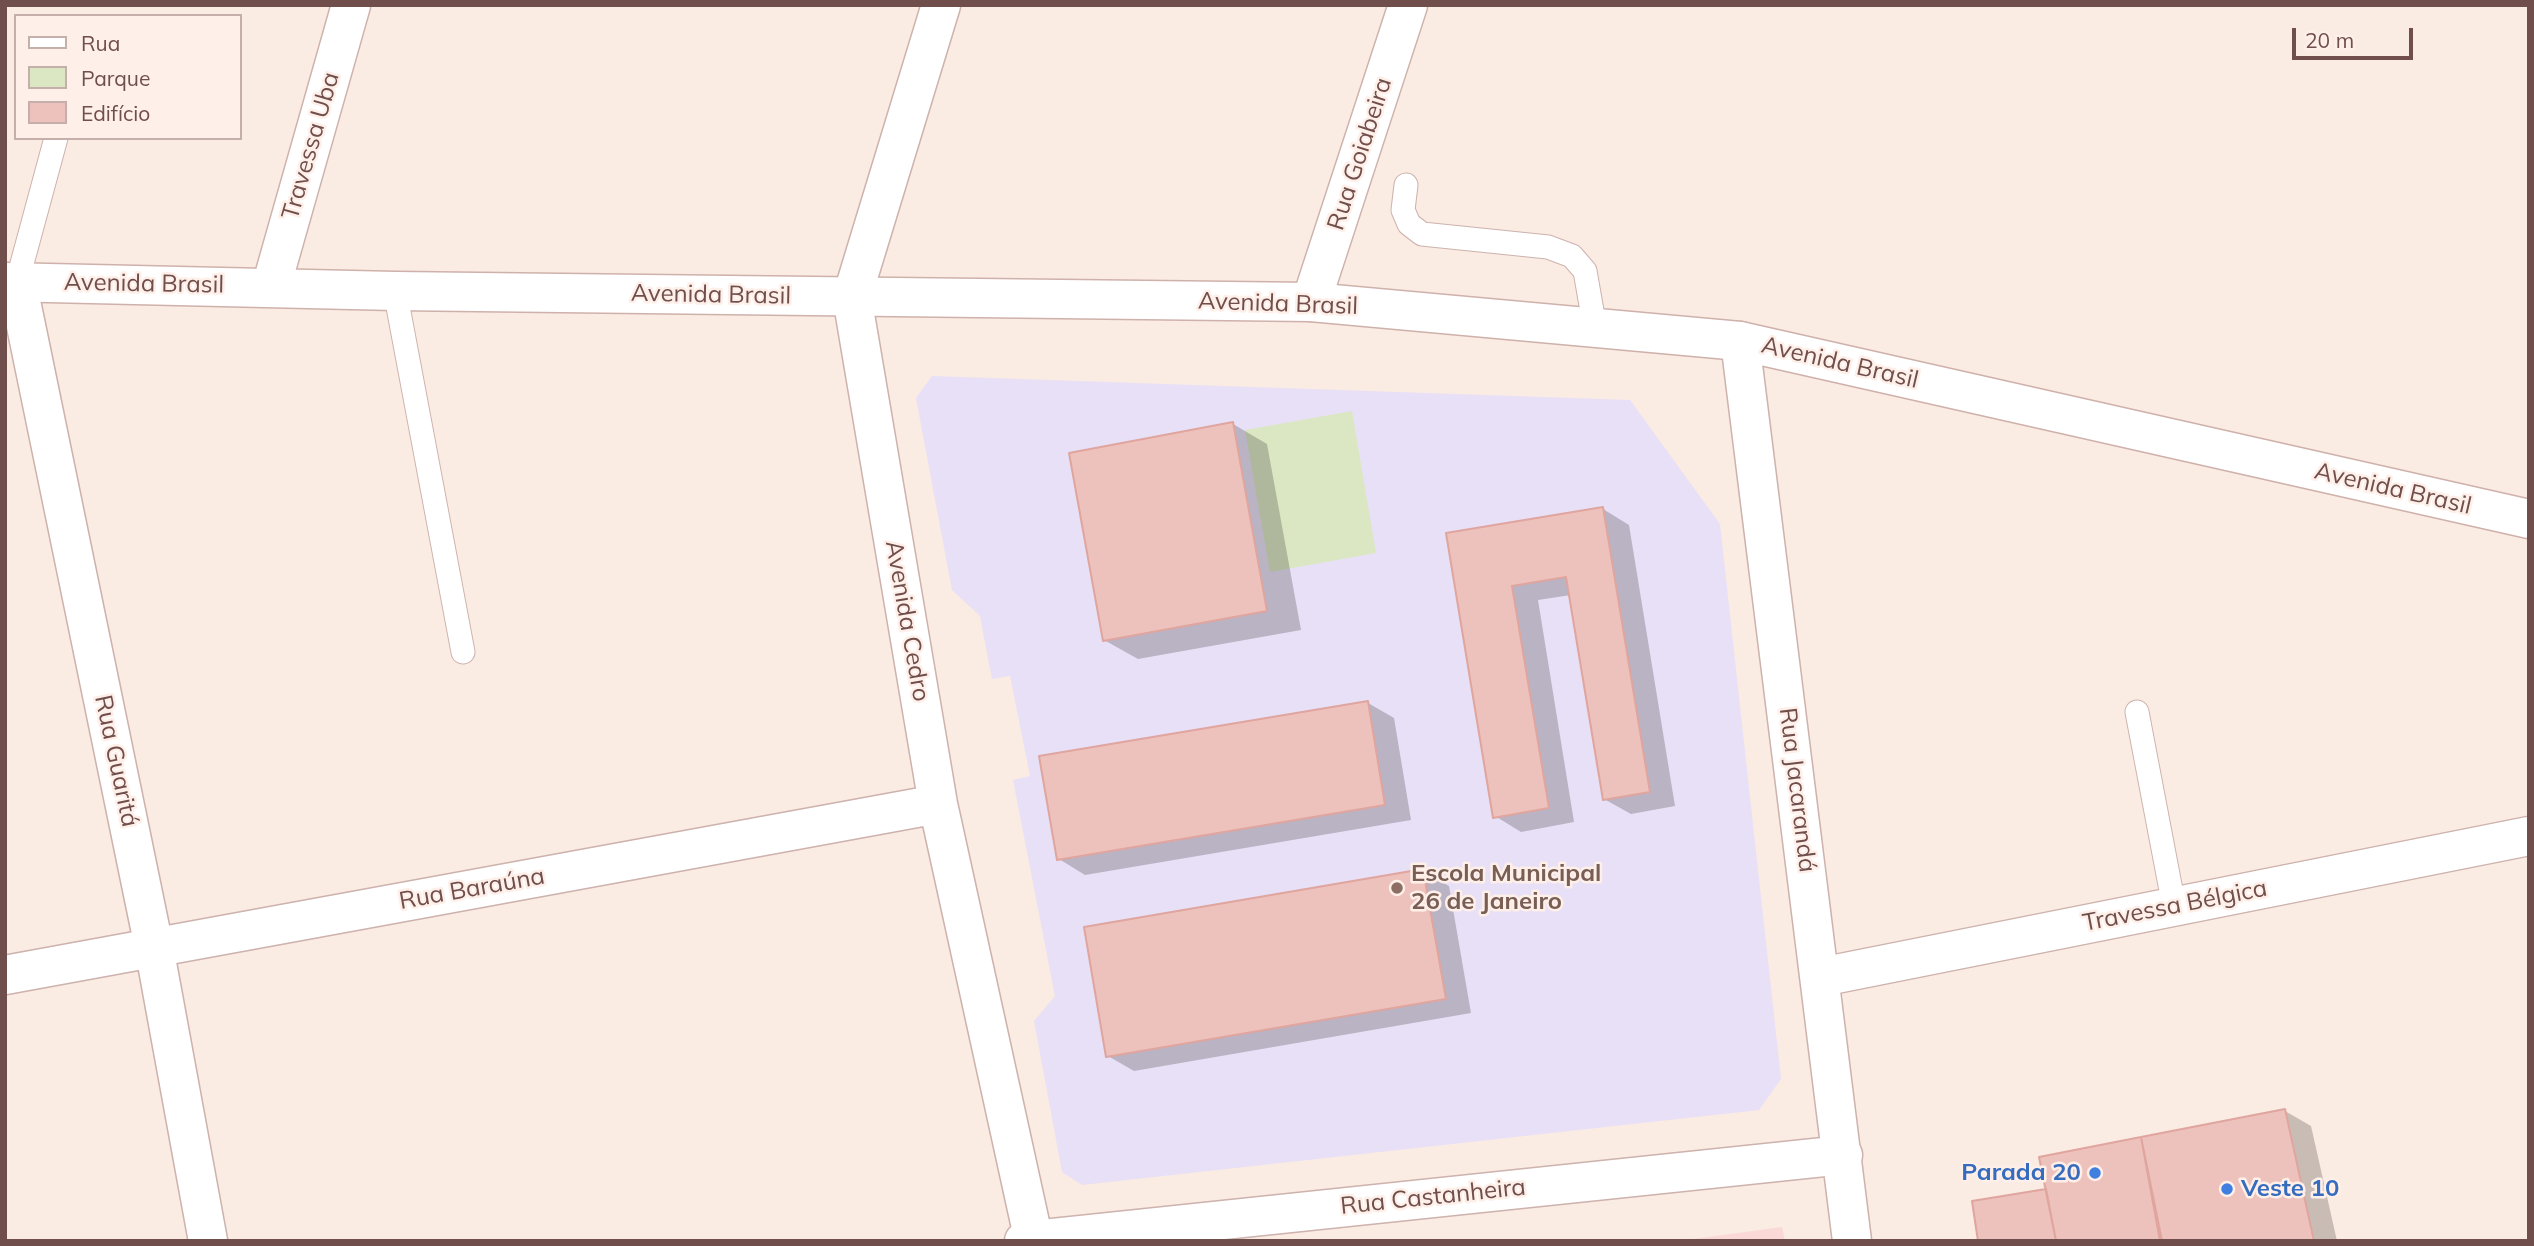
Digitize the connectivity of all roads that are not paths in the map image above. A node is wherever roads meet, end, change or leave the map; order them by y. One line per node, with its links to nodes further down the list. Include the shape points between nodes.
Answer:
1 (351, 5): 7 (street, Travessa Uba)
2 (941, 5): 9 (street, Avenida Cedro)
3 (1408, 5): 10 (street, Rua Goiabeira)
4 (55, 140): 6 (lane)
5 (1406, 185): 11 (lane, via 1403,210 1409,224 1422,234 1548,247 1572,256 1585,271)
6 (11, 282): 7 (street, Avenida Brasil); 19 (street, Rua Guaritá)
7 (271, 287): 8 (street, Avenida Brasil)
8 (395, 291): 9 (street, Avenida Brasil); 14 (lane)
9 (852, 298): 10 (street, Avenida Brasil); 16 (street, Avenida Cedro)
10 (1311, 302): 11 (street, Avenida Brasil)
11 (1595, 328): 12 (street, Avenida Brasil)
12 (1740, 341): 13 (street, Avenida Brasil); 21 (street, Rua Jacarandá)
13 (2529, 519)
14 (463, 652)
15 (2137, 712): 18 (lane)
16 (938, 804): 19 (street, Rua Baraúna); 23 (street, Avenida Cedro)
17 (2529, 836): 18 (street, Travessa Bélgica)
18 (2174, 906): 21 (street, Travessa Bélgica)
19 (154, 947): 20 (street, Rua Baraúna); 24 (street, Rua Guaritá)
20 (5, 975)
21 (1821, 977): 22 (street, Rua Jacarandá)
22 (1843, 1155): 23 (street, Rua Castanheira); 25 (street, Rua Jacarandá)
23 (1031, 1240)
24 (208, 1241)
25 (1852, 1241)

